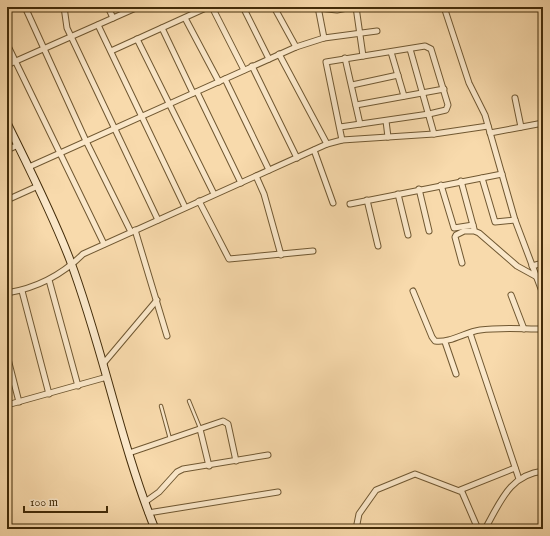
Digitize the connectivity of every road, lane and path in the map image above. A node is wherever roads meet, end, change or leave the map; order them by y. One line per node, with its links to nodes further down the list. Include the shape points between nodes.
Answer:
1 (25, 7): 26 (street)
2 (64, 7): 21 (street)
3 (108, 7): 15 (street)
4 (138, 7): 15 (street)
5 (193, 7): 14 (street)
6 (208, 7): 14 (street)
7 (212, 7): 37 (street)
8 (243, 7): 32 (street)
9 (274, 7): 25 (street)
10 (352, 7): 13 (street, via 337,10)
11 (356, 7): 20 (street)
12 (444, 7): 55 (street, via 463,68)
13 (318, 8): 22 (street)
14 (196, 13): 16 (street)
15 (113, 18): 17 (street)
16 (185, 18): 18 (street); 40 (street)
17 (98, 25): 21 (street); 28 (street)
18 (162, 28): 23 (street); 43 (street)
19 (377, 31): 20 (street)
20 (360, 33): 22 (street); 31 (street)
21 (71, 36): 26 (street); 58 (street)
22 (324, 38): 25 (street)
23 (137, 39): 28 (street); 47 (street)
24 (7, 44): 34 (street)
25 (296, 47): 30 (street)
26 (43, 48): 34 (street); 63 (street)
27 (410, 49): 29 (street); 42 (street, via 425,46 431,49); 44 (street)
28 (110, 51): 50 (street)
29 (391, 52): 31 (street); 38 (street)
30 (279, 54): 32 (street); 64 (street)
31 (363, 56): 33 (street)
32 (269, 58): 36 (street)
33 (345, 58): 41 (street); 56 (street, via 329,60 325,65)
34 (15, 61): 35 (street); 68 (street)
35 (7, 65)
36 (252, 66): 37 (street); 69 (street)
37 (244, 70): 39 (street)
38 (398, 76): 41 (street); 45 (street)
39 (225, 79): 40 (street); 71 (street)
40 (218, 82): 43 (street)
41 (352, 85): 48 (street)
42 (444, 89): 44 (street); 49 (street, via 448,108 443,112)
43 (195, 92): 47 (street); 76 (street)
44 (424, 93): 45 (street); 49 (street)
45 (404, 96): 48 (street)
46 (515, 98): 57 (street)
47 (168, 105): 50 (street); 80 (street)
48 (356, 105): 54 (street)
49 (429, 114): 51 (street); 60 (street)
50 (142, 116): 58 (street); 87 (street)
51 (386, 121): 54 (street); 61 (street)
52 (7, 123): 65 (street)
53 (543, 123): 57 (street)
54 (360, 124): 56 (street)
55 (488, 126): 59 (street); 60 (street)
56 (340, 127): 62 (street)
57 (521, 127): 59 (street)
58 (114, 129): 63 (street); 88 (street)
59 (490, 133): 72 (street)
60 (434, 134): 61 (street)
61 (388, 136): 62 (street)
62 (342, 140): 64 (street)
63 (86, 141): 68 (street); 91 (street)
64 (327, 144): 67 (street)
65 (18, 145): 66 (street); 70 (street)
66 (7, 150)
67 (314, 150): 69 (street); 85 (street)
68 (60, 153): 70 (street); 94 (street)
69 (297, 158): 71 (street)
70 (29, 167): 78 (street)
71 (269, 170): 73 (street)
72 (502, 174): 74 (street); 89 (street)
73 (256, 176): 76 (street); 97 (street, via 264,194)
74 (482, 178): 75 (street); 89 (street, via 495,222)
75 (461, 181): 77 (street); 90 (street)
76 (241, 183): 80 (street)
77 (441, 185): 79 (street); 90 (street, via 454,228)
78 (38, 186): 82 (street); 100 (street)
79 (419, 189): 81 (street); 92 (street)
80 (214, 194): 84 (street)
81 (398, 194): 83 (street); 93 (street)
82 (7, 200)
83 (367, 200): 86 (street); 95 (street)
84 (199, 201): 87 (street); 97 (street, via 229,259)
85 (333, 203)
86 (350, 204)
87 (185, 207): 88 (street)
88 (158, 220): 91 (street)
89 (515, 220): 101 (street)
90 (474, 228): 98 (street, via 460,232 455,237); 102 (street, via 517,266)
91 (133, 231): 94 (street); 109 (street)
92 (430, 231)
93 (408, 235)
94 (104, 244): 100 (street, via 83,254)
95 (378, 246)
96 (314, 251): 97 (street)
97 (280, 255)
98 (462, 263)
99 (543, 263): 101 (street)
100 (72, 265): 103 (street); 116 (street)
101 (532, 266): 102 (street)
102 (537, 277): 107 (street)
103 (49, 280): 104 (street); 119 (street)
104 (22, 291): 106 (street); 120 (street)
105 (413, 291): 114 (street, via 435,341)
106 (7, 293)
107 (543, 294)
108 (511, 295): 110 (street)
109 (157, 300): 113 (street); 116 (street)
110 (524, 329): 111 (street); 112 (street)
111 (543, 329)
112 (470, 333): 114 (street); 131 (street)
113 (167, 336)
114 (445, 342): 117 (street)
115 (7, 355): 122 (street)
116 (103, 364): 118 (street)
117 (456, 374)
118 (107, 377): 119 (street); 127 (street)
119 (78, 386): 120 (street)
120 (49, 394): 122 (street)
121 (189, 401): 125 (lane)
122 (19, 402): 123 (street)
123 (7, 405)
124 (161, 406): 126 (lane)
125 (200, 429): 126 (street); 129 (street, via 226,421); 130 (street)
126 (170, 439): 127 (street)
127 (130, 453): 136 (street)
128 (268, 456): 129 (street)
129 (236, 462): 130 (street)
130 (208, 466): 136 (street, via 191,467 177,472 159,492)
131 (515, 468): 133 (street); 134 (street)
132 (542, 470): 133 (street)
133 (519, 479): 141 (street, via 508,490)
134 (460, 490): 139 (street, via 420,474 412,475 376,490 359,514); 140 (street)
135 (278, 492): 137 (street)
136 (145, 502): 137 (street)
137 (148, 513): 138 (street)
138 (155, 529)
139 (356, 529)
140 (478, 529)
141 (485, 529)

